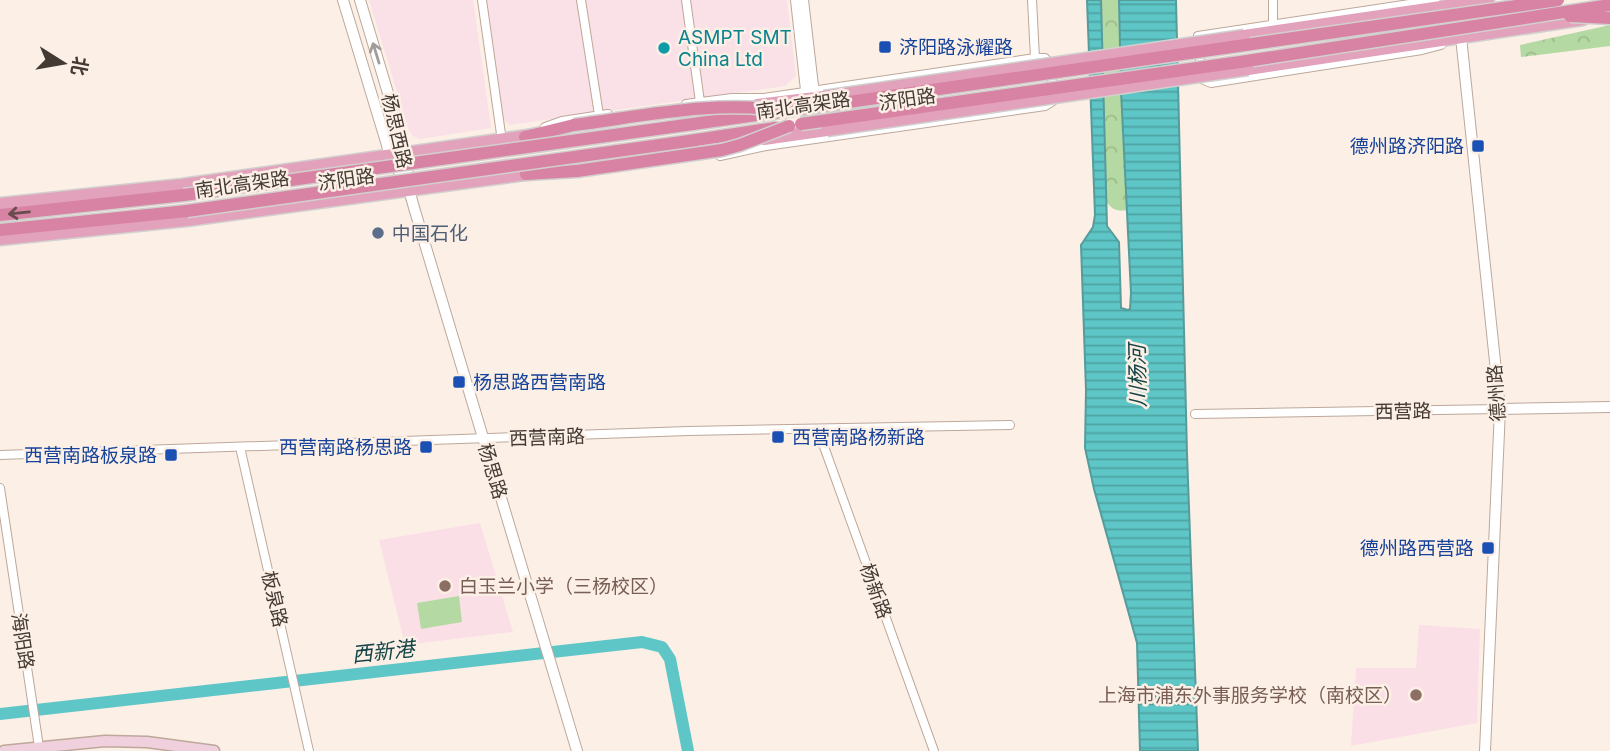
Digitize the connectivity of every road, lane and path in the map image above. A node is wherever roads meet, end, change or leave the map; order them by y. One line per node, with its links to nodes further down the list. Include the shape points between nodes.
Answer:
1 (343, 0): 27 (street, 杨思西路)
2 (360, 0): 26 (street, 杨思西路, one-way to 2)
3 (482, 0): 25 (street)
4 (581, 0): 21 (street)
5 (686, 0): 19 (street)
6 (796, 0): 18 (street)
7 (803, 0): 18 (street)
8 (1031, 0): 17 (street)
9 (1273, 0): 15 (street)
10 (1488, 0): 11 (main road, 济阳路)
11 (1457, 2): 15 (street, via 1416,3); 16 (street, 德州路); 18 (main road, 济阳路, bridge)
12 (1553, 4): 13 (highway, 南北高架路, bridge); 14 (highway, bridge); 20 (highway, 南北高架路, bridge); 22 (highway, 南北高架路, bridge, via 1247,61)
13 (1610, 5)
14 (1610, 17): 16 (main road, 济阳路)
15 (1273, 24): 16 (street, via 1198,36 1204,80 1211,83 1422,50)
16 (1461, 37): 23 (main road, 济阳路, bridge); 35 (street, 德州路)
17 (1035, 58): 18 (street); 28 (street, via 1050,63 1054,96 1045,106 578,177)
18 (813, 95): 19 (street); 23 (street); 24 (main road, 济阳路)
19 (700, 102): 21 (street)
20 (786, 111): 24 (highway, bridge, via 723,106 574,125); 31 (highway, 南北高架路, one-way to 31, bridge, via 184,195)
21 (599, 115): 24 (street, via 562,121)
22 (789, 126): 28 (highway, bridge, via 722,150); 32 (highway, 南北高架路, bridge, via 187,211)
23 (821, 131): 28 (main road, 济阳路)
24 (525, 137): 25 (main road, 济阳路)
25 (502, 141): 26 (main road, 济阳路)
26 (405, 153): 27 (main road, 济阳路); 29 (street, 杨思西路)
27 (390, 155): 29 (street, 杨思西路); 30 (main road, 济阳路, via 182,185)
28 (526, 174): 29 (main road, 济阳路)
29 (409, 190): 33 (main road, 济阳路); 39 (street, 杨思路)
30 (0, 204)
31 (0, 215)
32 (0, 230)
33 (0, 240)
34 (1610, 407): 35 (street, 西营路)
35 (1500, 409): 36 (street, 西营路); 49 (street, 德州路)
36 (1195, 414)
37 (1010, 425): 38 (street, 西营南路)
38 (818, 430): 39 (street, 西营南路); 48 (street, 杨新路)
39 (483, 439): 40 (street, 西营南路); 47 (street, 杨思路)
40 (240, 447): 41 (street, 西营南路); 46 (street, 板泉路)
41 (0, 455)
42 (0, 488): 43 (street, 海阳路)
43 (39, 749): 44 (main road); 45 (main road, via 126,741)
44 (4, 751)
45 (214, 751)
46 (309, 751)
47 (577, 751)
48 (934, 751)
49 (1485, 751)

